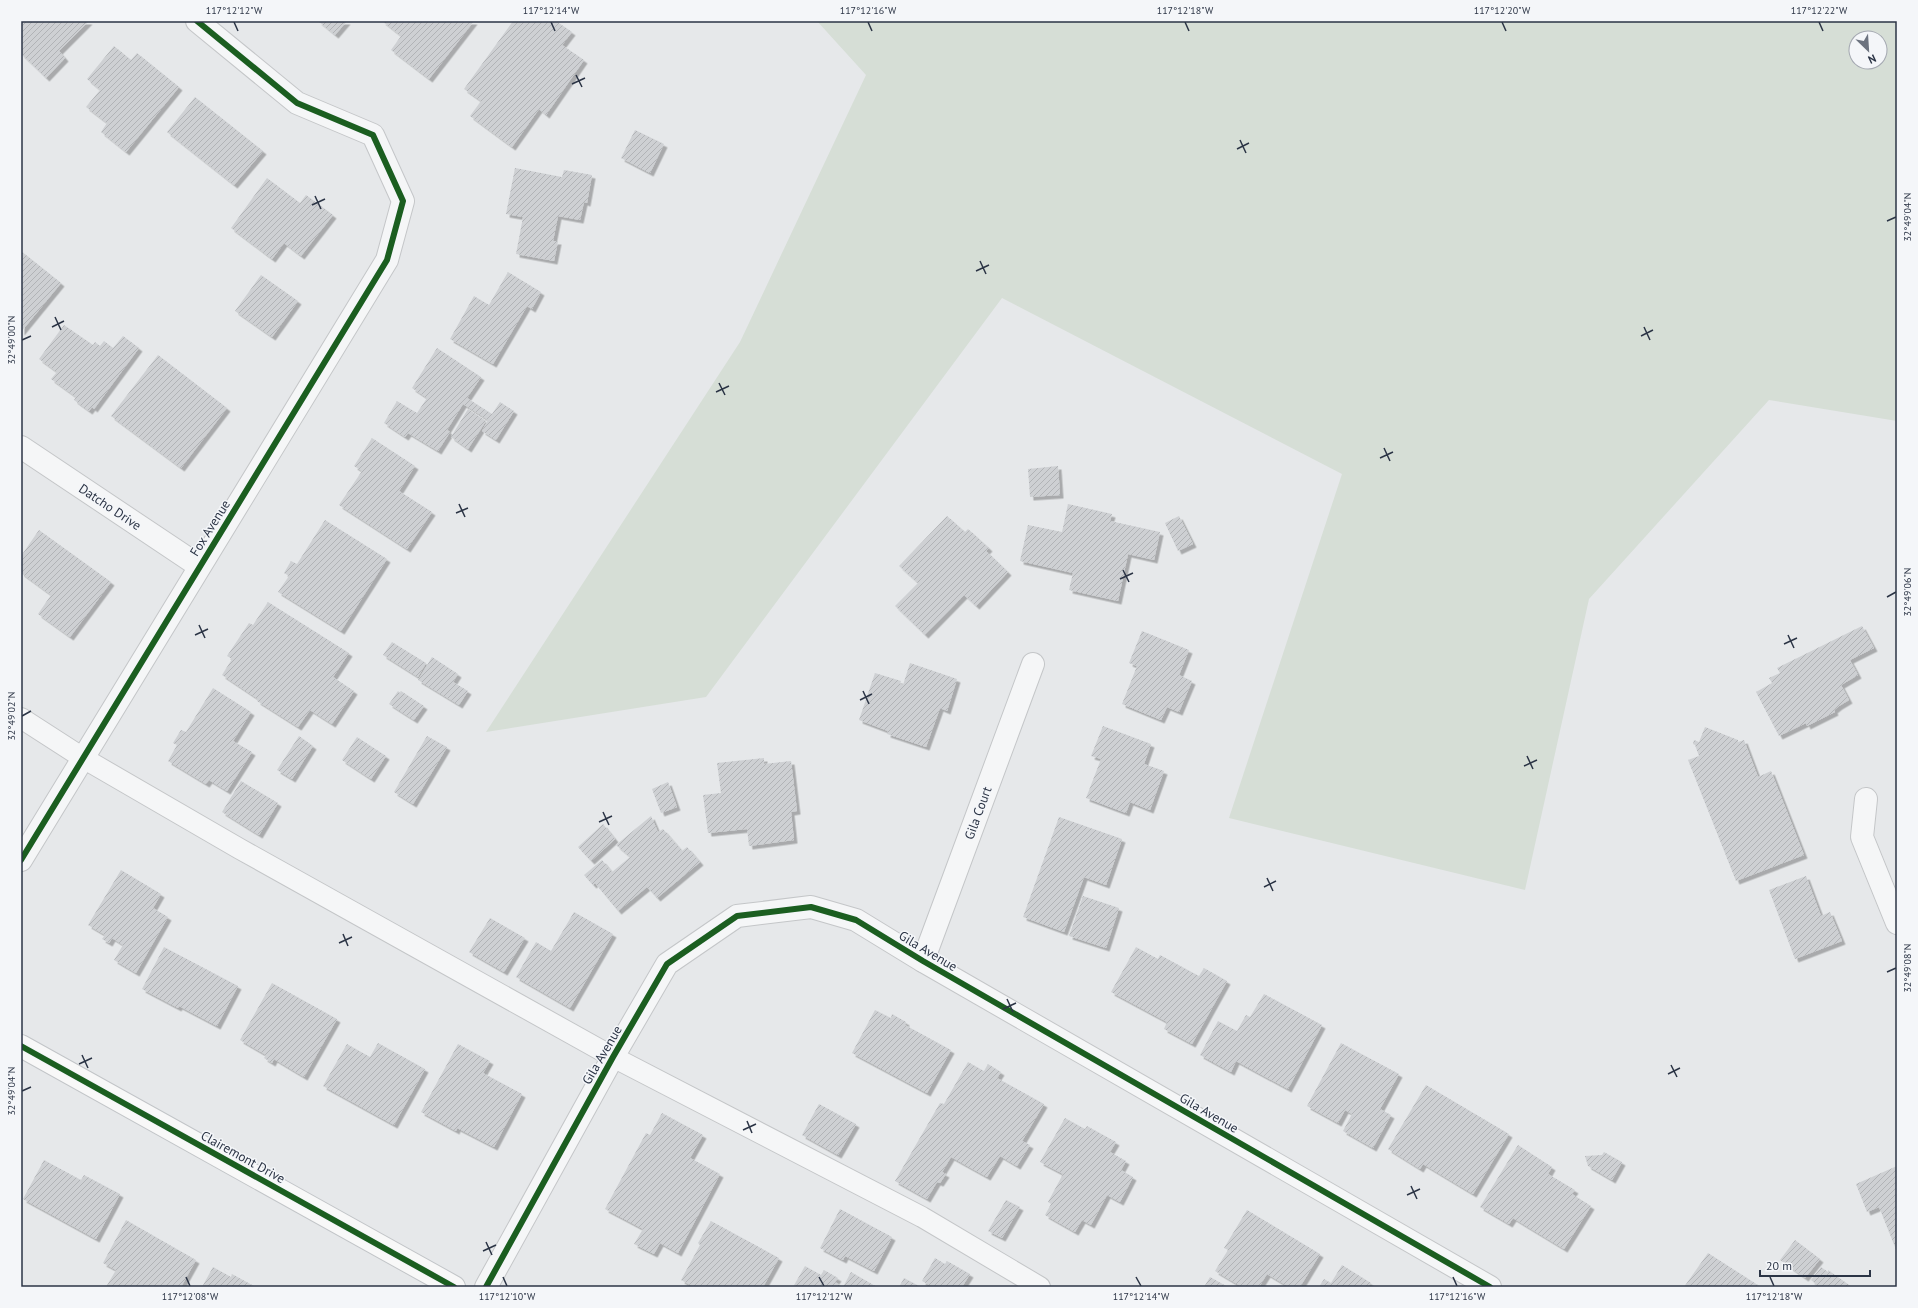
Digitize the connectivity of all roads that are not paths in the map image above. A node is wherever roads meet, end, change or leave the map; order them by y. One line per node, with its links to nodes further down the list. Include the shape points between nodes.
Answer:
1 (197, 21): 3 (street, Fox Avenue, via 297,103 373,135 404,201 387,260)
2 (21, 447): 3 (street, Datcho Drive)
3 (199, 566): 6 (street, Fox Avenue)
4 (1033, 664): 10 (street, Gila Court)
5 (21, 718): 6 (lane)
6 (82, 758): 8 (street, Fox Avenue); 12 (lane)
7 (1866, 799): 9 (street, via 1862,837)
8 (21, 860)
9 (1897, 923)
10 (923, 961): 12 (street, Gila Avenue, via 856,920 811,907 737,916 668,964); 16 (street, Gila Avenue)
11 (21, 1046): 13 (main road, Clairemont Drive)
12 (613, 1057): 14 (street, Gila Avenue); 15 (lane, via 922,1217)
13 (454, 1287)
14 (486, 1287)
15 (1040, 1287)
16 (1490, 1287)

